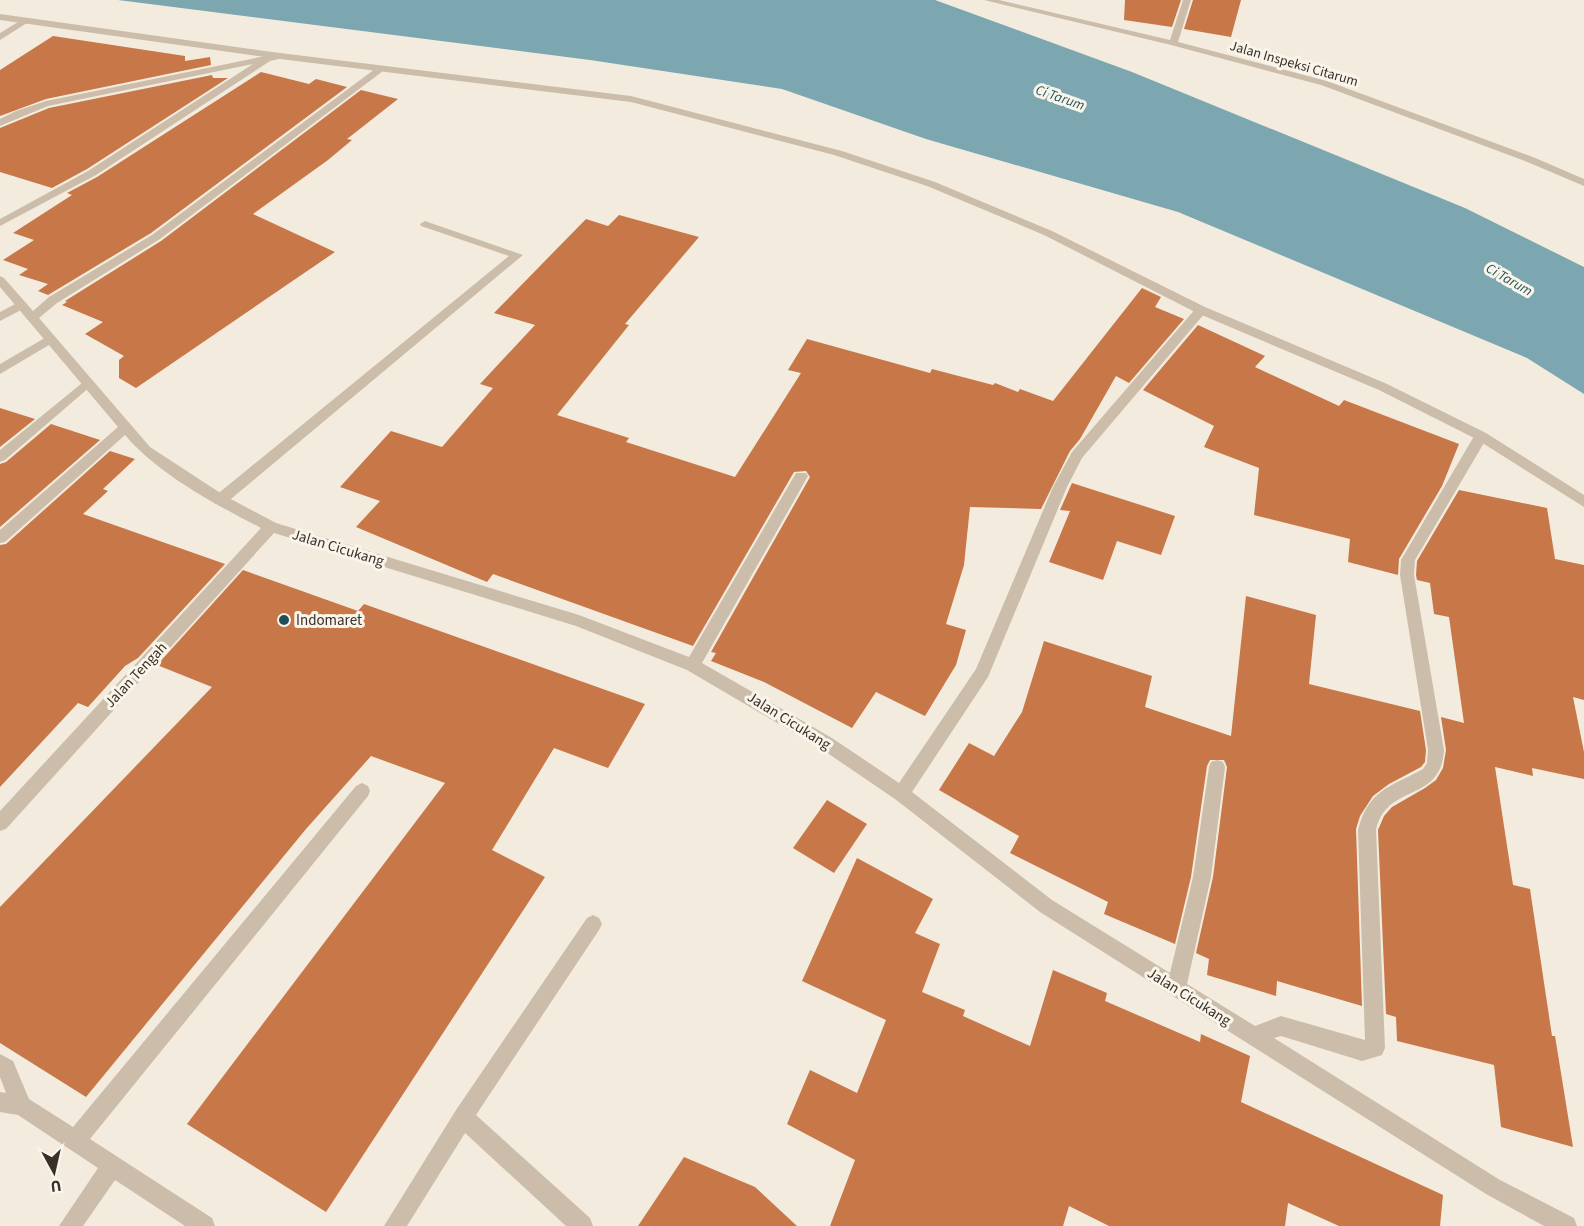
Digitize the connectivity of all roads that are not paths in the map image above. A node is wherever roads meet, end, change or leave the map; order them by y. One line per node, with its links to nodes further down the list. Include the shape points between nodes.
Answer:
1 (988, 0): 6 (street, Jalan Inspeksi Citarum)
2 (1187, 0): 6 (street)
3 (0, 17): 4 (street)
4 (26, 21): 5 (street); 7 (street)
5 (0, 37)
6 (1173, 43): 11 (street, Jalan Inspeksi Citarum, via 1324,83)
7 (280, 56): 8 (street); 9 (street)
8 (267, 59): 10 (street, via 46,104); 12 (street, via 102,167)
9 (382, 68): 16 (street, via 632,99 838,153 931,184 1048,233); 18 (street, via 156,237 53,300)
10 (0, 123)
11 (1584, 183)
12 (0, 223)
13 (425, 224): 26 (street, via 517,255)
14 (0, 280): 15 (street, Jalan Cicukang)
15 (21, 304): 17 (street); 18 (street, Jalan Cicukang)
16 (1202, 310): 23 (street, via 1383,387); 33 (street, via 1077,455 982,672)
17 (0, 317)
18 (31, 318): 19 (street, Jalan Cicukang)
19 (50, 339): 20 (street); 21 (street, Jalan Cicukang)
20 (0, 370)
21 (87, 383): 22 (street, Jalan Cicukang); 24 (street)
22 (126, 427): 26 (street, Jalan Cicukang, via 145,450); 29 (street)
23 (1481, 436): 27 (street); 37 (street, via 1408,560 1407,575 1436,750 1429,774 1379,802 1371,813 1367,830 1375,1048 1362,1051 1281,1026)
24 (0, 457)
25 (801, 476): 30 (street)
26 (220, 500): 28 (street, Jalan Cicukang)
27 (1584, 502)
28 (271, 527): 30 (street, Jalan Cicukang, via 579,621); 34 (street, Jalan Tengah)
29 (0, 538)
30 (693, 665): 33 (street, Jalan Cicukang, via 826,743)
31 (1217, 766): 36 (street, via 1202,876)
32 (362, 791): 42 (street)
33 (901, 794): 36 (street, Jalan Cicukang, via 1046,906)
34 (0, 823)
35 (593, 924): 41 (street)
36 (1176, 989): 37 (street, Jalan Cicukang)
37 (1252, 1037): 48 (street, Jalan Cicukang, via 1492,1187)
38 (0, 1064): 40 (street, via 6,1068)
39 (0, 1102): 40 (street)
40 (22, 1106): 42 (street)
41 (463, 1117): 46 (street); 47 (street)
42 (75, 1141): 43 (street)
43 (112, 1167): 44 (street); 45 (street)
44 (70, 1226)
45 (204, 1226)
46 (395, 1226)
47 (582, 1226)
48 (1566, 1226)

